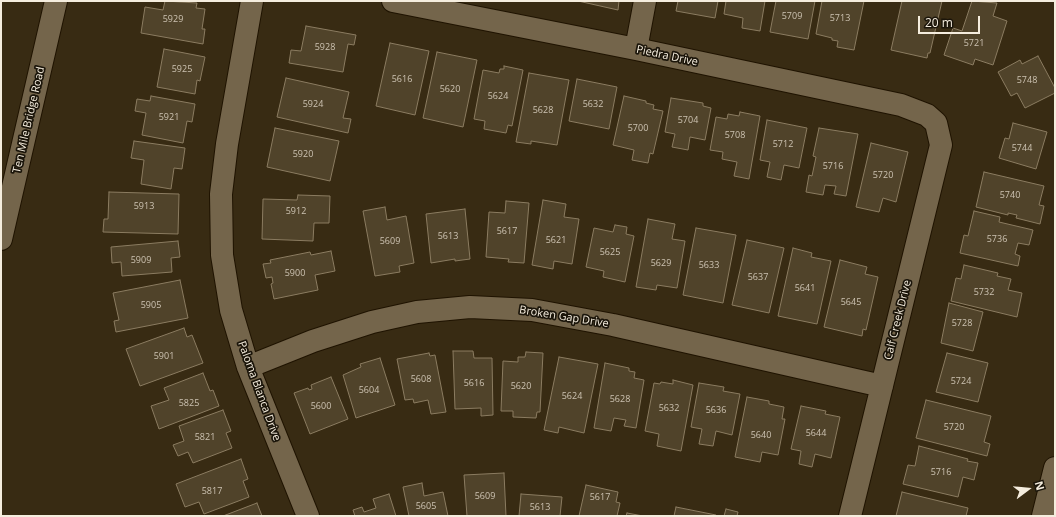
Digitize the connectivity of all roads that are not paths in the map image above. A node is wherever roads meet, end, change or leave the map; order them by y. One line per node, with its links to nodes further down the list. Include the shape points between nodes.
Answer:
1 (56, 1): 7 (street, Ten Mile Bridge Road)
2 (252, 1): 8 (street, Paloma Blanca Drive, via 227,144 221,194 222,255 231,310)
3 (393, 1): 5 (street, Piedra Drive)
4 (646, 1): 5 (street)
5 (636, 49): 6 (street, Piedra Drive, via 901,105 927,115)
6 (936, 123): 9 (street, Calf Creek Drive, via 941,145)
7 (1, 239)
8 (248, 367): 9 (street, Broken Gap Drive, via 313,341 372,322 418,312 470,307 532,310 613,325); 11 (street, Paloma Blanca Drive)
9 (882, 386): 12 (street, Calf Creek Drive)
10 (1055, 468): 13 (street)
11 (308, 516)
12 (850, 516)
13 (1043, 516)

